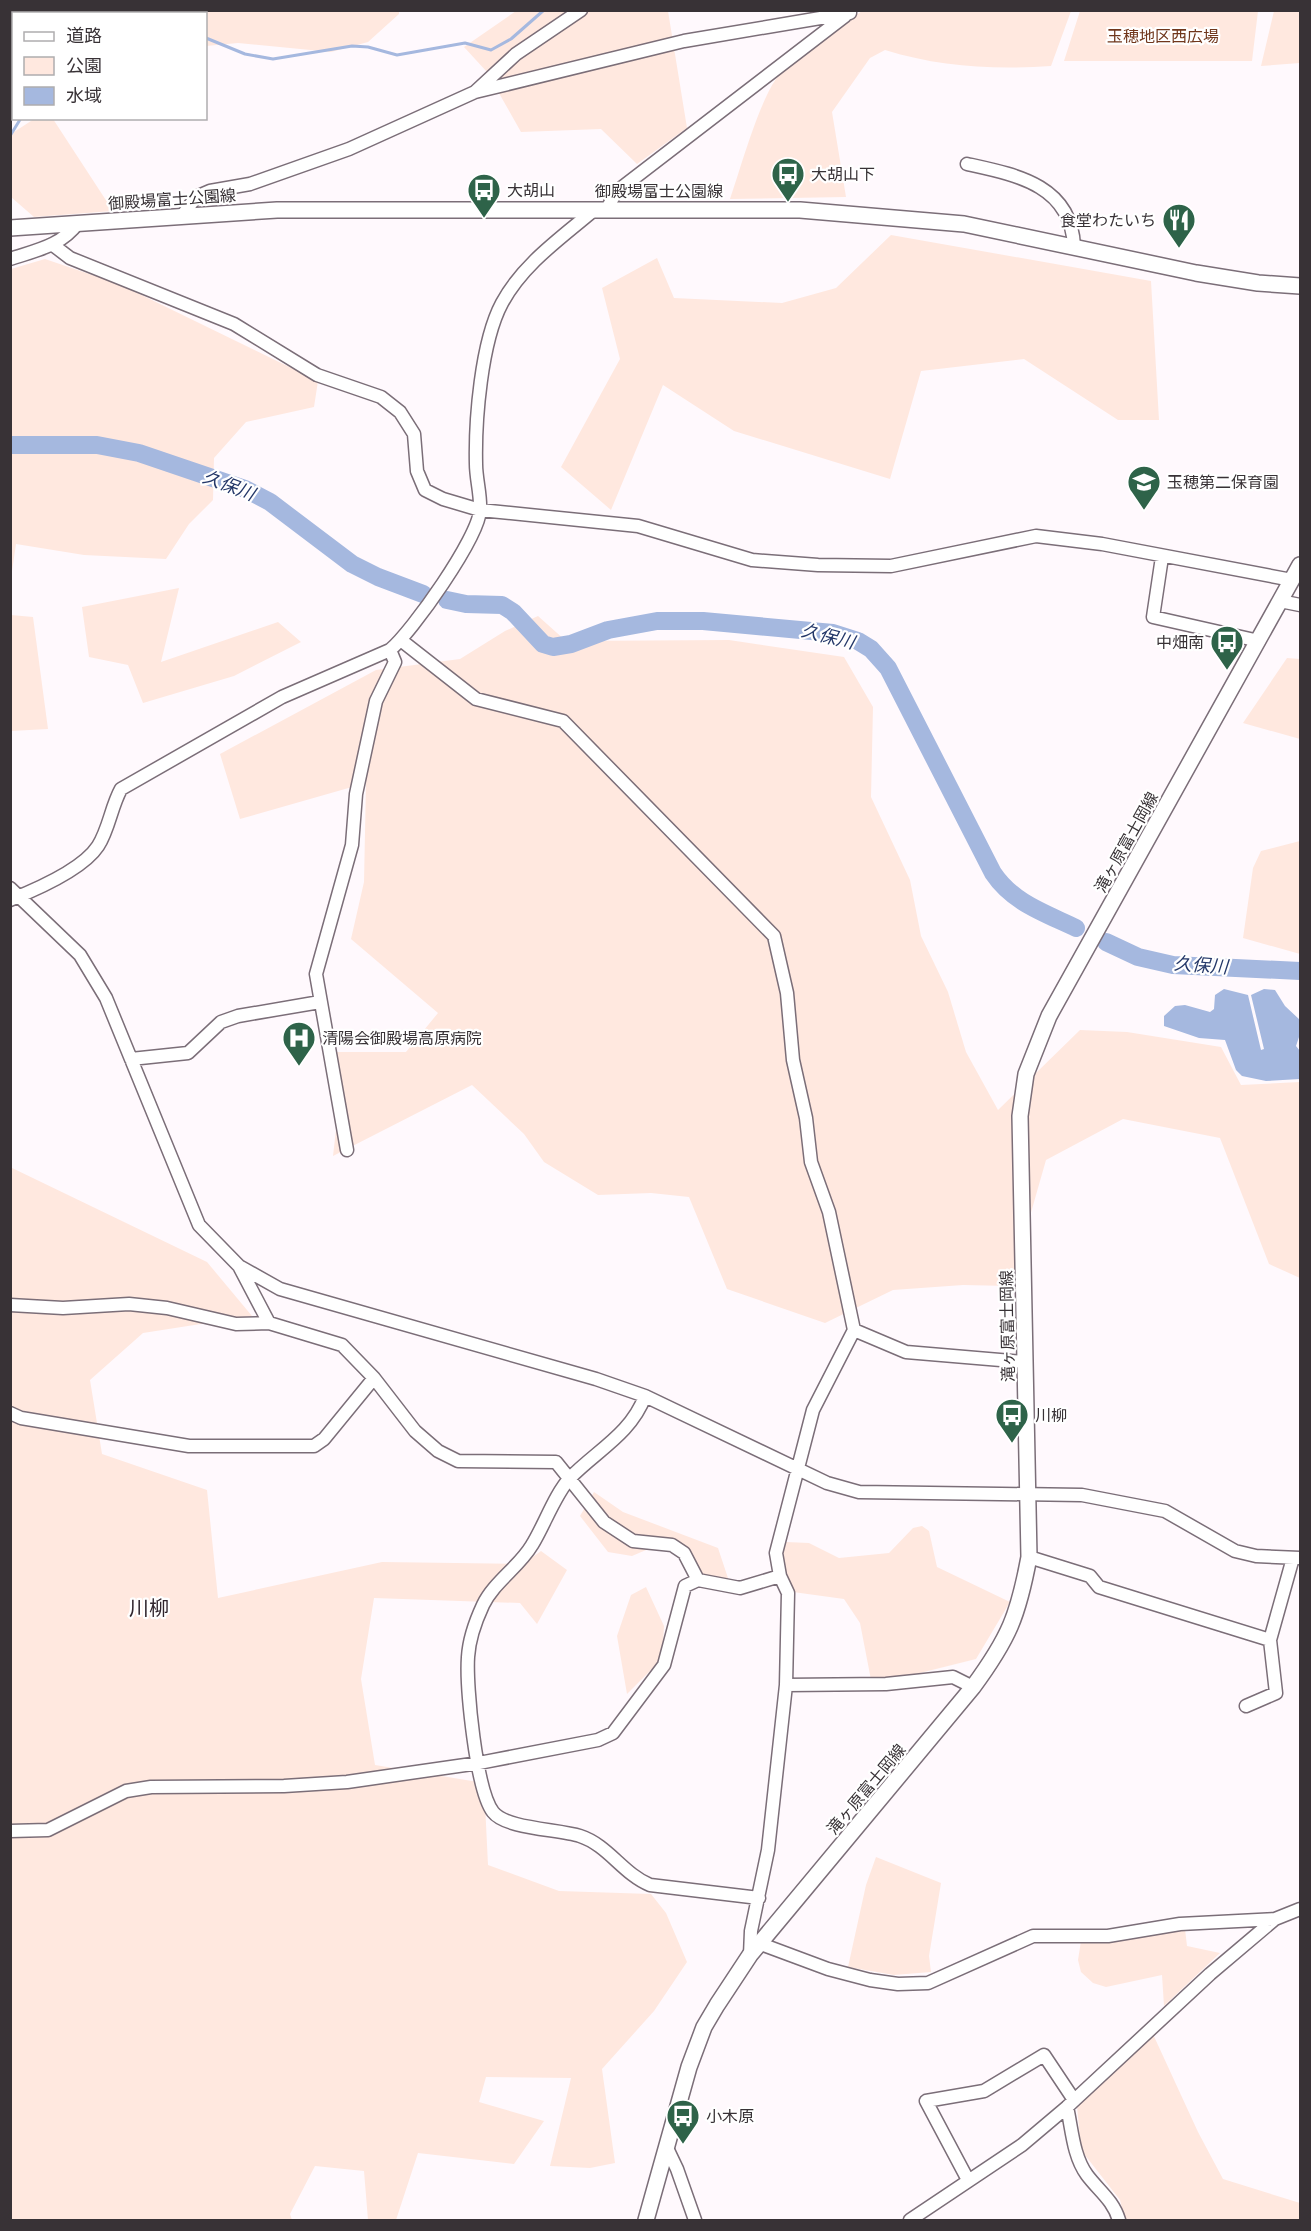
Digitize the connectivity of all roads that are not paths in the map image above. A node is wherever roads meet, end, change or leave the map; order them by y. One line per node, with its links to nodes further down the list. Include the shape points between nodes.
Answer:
1 (581, 10): 3 (street, via 516,54)
2 (853, 12): 3 (street, via 684,41); 5 (street, via 817,35 616,192)
3 (475, 92): 6 (street, via 349,149 250,184 203,194 185,208)
4 (967, 164): 10 (street, via 1021,176 1039,185 1065,212 1073,226)
5 (600, 209): 6 (main road, 御殿場富士公園線, via 351,209); 10 (main road, 御殿場富士公園線, via 800,210 900,217 964,224); 13 (street, via 524,269 501,305 482,374 479,403 476,459)
6 (182, 216): 7 (main road, 御殿場富士公園線)
7 (78, 223): 8 (main road, 御殿場富士公園線); 9 (street, via 67,237)
8 (10, 228)
9 (53, 245): 11 (street); 13 (street, via 70,258 234,324 317,375 381,398 400,412 414,434 417,471 425,490)
10 (1074, 246): 12 (main road, 御殿場富士公園線, via 1196,273)
11 (10, 259)
12 (1300, 286)
13 (480, 510): 14 (street, via 638,526 733,555 781,562 891,566 1036,536); 19 (street, via 474,530 444,581)
14 (1162, 557): 16 (street); 20 (street, via 1153,617)
15 (1300, 565): 16 (main road, 滝ヶ原富士岡線)
16 (1292, 580): 17 (main road, 滝ヶ原富士岡線)
17 (1280, 601): 18 (street); 20 (main road, 滝ヶ原富士岡線)
18 (1300, 605)
19 (402, 641): 21 (street); 29 (street, via 476,699 563,721 774,936 787,993 793,1060 811,1162 829,1212)
20 (1258, 641): 30 (main road, 滝ヶ原富士岡線, via 1049,1016 1031,1057 1020,1116)
21 (390, 650): 22 (street, via 282,698 121,789 98,846 73,868); 23 (street, via 395,662 376,701 356,794 352,845 315,974)
22 (14, 895): 24 (street, via 80,955 106,998)
23 (320, 1002): 24 (street, via 221,1022 188,1053); 25 (street)
24 (131, 1059): 26 (street, via 199,1225)
25 (347, 1150)
26 (239, 1266): 28 (street); 32 (street, via 279,1289)
27 (10, 1305): 28 (street, via 63,1308 129,1304 167,1308 236,1324)
28 (268, 1323): 31 (street, via 342,1345)
29 (854, 1330): 30 (street, via 906,1352); 34 (street, via 813,1410)
30 (1025, 1362): 36 (main road, 滝ヶ原富士岡線)
31 (374, 1378): 33 (street, via 314,1446 189,1446); 35 (street, via 416,1431 448,1456 458,1461 556,1462)
32 (645, 1396): 34 (street); 35 (street, via 639,1412 610,1446)
33 (10, 1413)
34 (797, 1468): 36 (street, via 827,1483 859,1492); 39 (street, via 776,1553)
35 (569, 1479): 40 (street, via 604,1522 633,1541 672,1545 684,1553); 45 (street, via 530,1548 484,1602 476,1621 468,1655)
36 (1027, 1495): 37 (main road, 滝ヶ原富士岡線); 38 (street, via 1082,1495 1150,1507 1184,1521 1235,1551 1256,1557)
37 (1029, 1557): 41 (street, via 1090,1576 1099,1587); 43 (main road, 滝ヶ原富士岡線, via 1012,1625 1002,1647)
38 (1297, 1558): 41 (street)
39 (780, 1576): 40 (street, via 740,1588); 42 (street, via 788,1593)
40 (698, 1580): 45 (street, via 685,1586 664,1665 613,1733 598,1740)
41 (1270, 1640): 44 (street, via 1276,1692)
42 (786, 1685): 43 (street, via 872,1685 953,1677); 47 (street)
43 (973, 1687): 50 (main road, 滝ヶ原富士岡線)
44 (1246, 1706)
45 (479, 1763): 46 (street, via 347,1782 151,1787 126,1791 48,1830); 47 (street, via 494,1814 512,1823 582,1836 607,1852 636,1879 650,1885)
46 (10, 1831)
47 (759, 1898): 51 (street)
48 (1300, 1909): 49 (street)
49 (1275, 1919): 50 (street, via 1180,1924 1108,1936 1033,1936 927,1983 870,1980); 52 (street)
50 (761, 1944): 51 (main road, 滝ヶ原富士岡線)
51 (750, 1955): 53 (main road, 滝ヶ原富士岡線, via 704,2027)
52 (1071, 2104): 54 (street, via 1022,2145); 54 (street, via 1044,2055 984,2091 926,2101); 58 (street, via 1075,2148 1086,2173 1114,2205)
53 (667, 2148): 55 (main road, 滝ヶ原富士岡線); 56 (street)
54 (968, 2181): 57 (street)
55 (646, 2220)
56 (695, 2220)
57 (910, 2220)
58 (1119, 2220)

